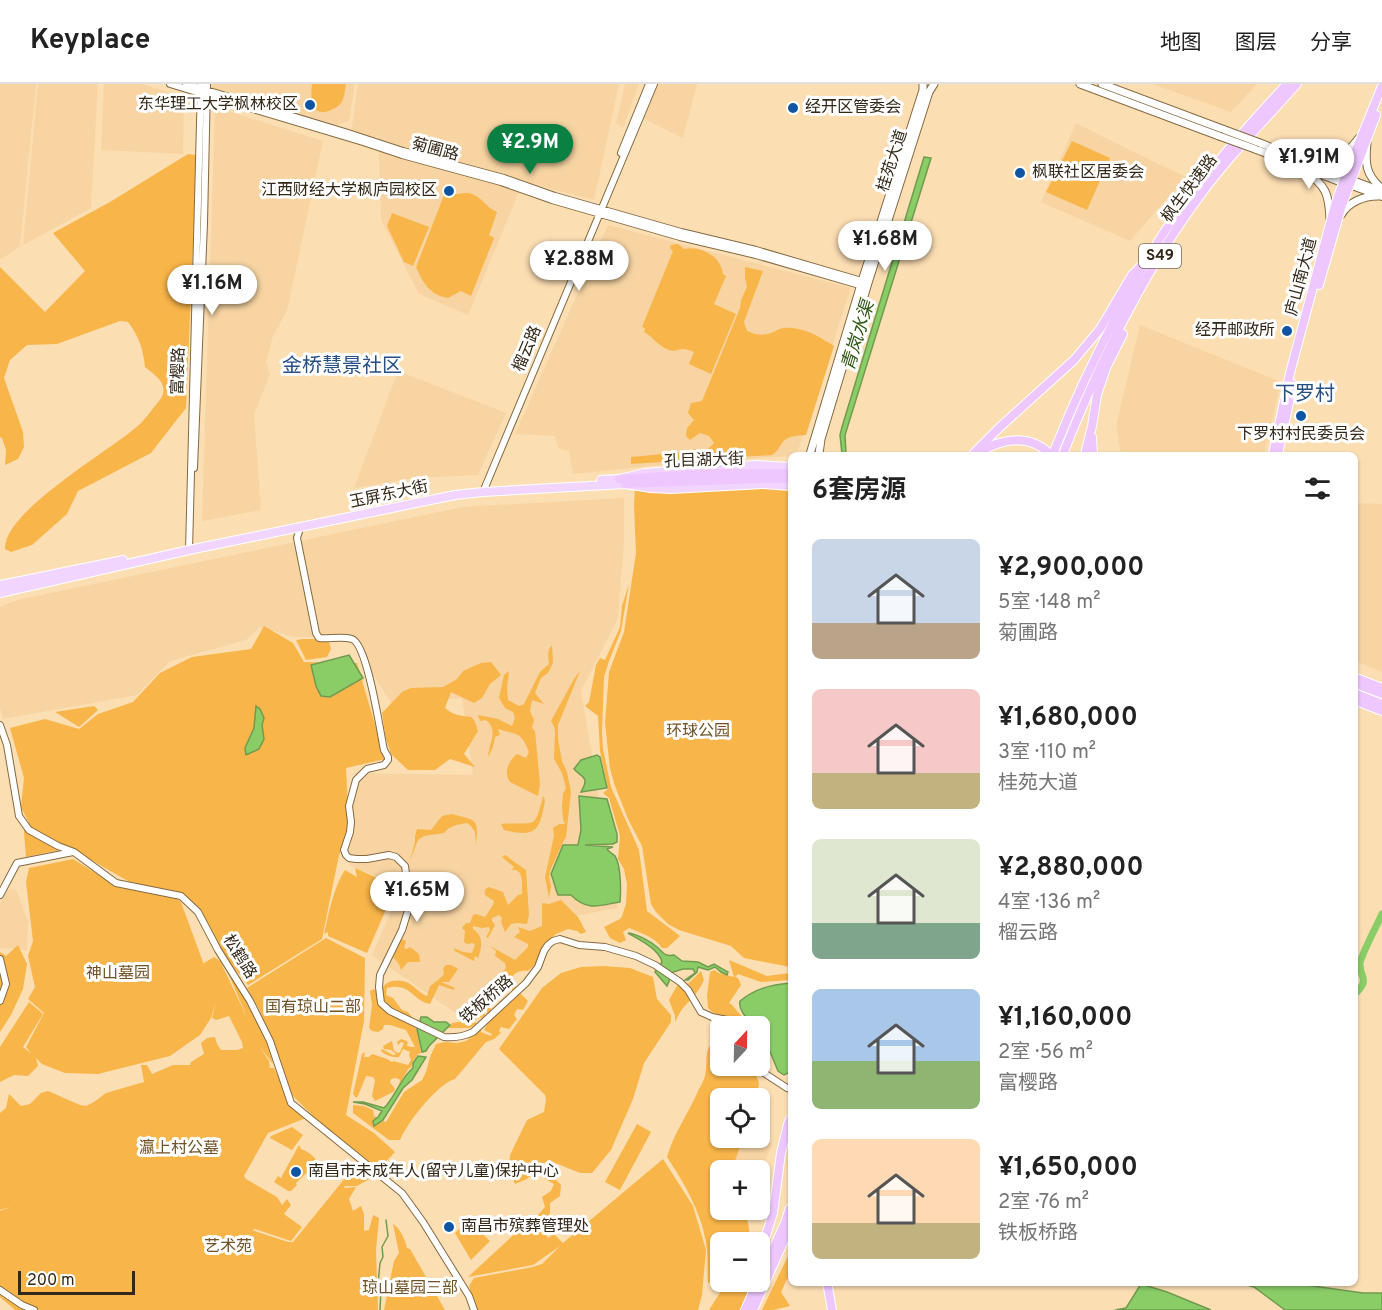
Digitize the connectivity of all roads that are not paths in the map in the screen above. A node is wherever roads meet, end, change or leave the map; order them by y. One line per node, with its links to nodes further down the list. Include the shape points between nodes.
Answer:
1 (170, 84): 12 (street, 菊圃路)
2 (186, 84): 12 (street, 菊圃路)
3 (649, 84): 20 (street, 榴云路)
4 (654, 84): 20 (street, 榴云路)
5 (923, 84): 24 (main road, 桂苑大道)
6 (934, 84): 24 (main road, 桂苑大道)
7 (1080, 84): 15 (main road, bridge, via 1219,136)
8 (1102, 84): 15 (main road, bridge)
9 (1287, 84): 23 (highway, 枫生快速路 / S49, via 1217,165)
10 (1297, 84): 21 (highway, 枫生快速路 / S49, via 1221,168)
11 (1382, 87): 14 (highway)
12 (204, 89): 20 (street, 菊圃路, via 504,178); 44 (street, 富樱路)
13 (1382, 100): 14 (highway)
14 (1365, 135): 16 (main road, via 1337,160); 18 (highway, 庐山南大道); 19 (main road, via 1368,172)
15 (1258, 146): 16 (main road); 17 (main road)
16 (1298, 158): 18 (main road)
17 (1284, 160): 18 (main road); 22 (main road, via 1321,184 1329,199)
18 (1347, 181): 19 (street); 22 (highway, 庐山南大道)
19 (1381, 193): 22 (main road, via 1354,202)
20 (599, 211): 24 (street, 菊圃路, via 756,250); 42 (street, 榴云路)
21 (1184, 218): 25 (highway, via 1106,368 1096,395); 32 (highway, 枫生快速路 / S49, via 1104,359)
22 (1333, 224): 35 (highway, 庐山南大道, via 1290,373); 36 (highway, 庐山南大道)
23 (1146, 262): 28 (highway, via 1132,275 1100,329 1074,360); 31 (highway, 枫生快速路 / S49, via 1090,368)
24 (865, 284): 26 (main road, 桂苑大道); 27 (main road, 桂苑大道)
25 (1092, 426): 33 (highway); 34 (highway)
26 (811, 452)
27 (819, 452)
28 (976, 452)
29 (978, 452): 30 (highway, via 994,444 1021,439)
30 (1048, 452)
31 (1052, 452)
32 (1064, 452)
33 (1086, 452)
34 (1093, 452)
35 (1273, 452)
36 (1278, 452)
37 (788, 467): 40 (main road, 玉屏东大街, via 756,465 644,473)
38 (788, 473): 40 (highway, 孔目湖大街, via 708,473)
39 (788, 479): 40 (highway, 孔目湖大街)
40 (627, 481): 41 (main road, 玉屏东大街, via 671,489); 42 (main road, 玉屏东大街)
41 (788, 486)
42 (482, 490): 43 (main road, 玉屏东大街); 44 (main road, 玉屏东大街, via 454,492)
43 (300, 528): 44 (main road, 玉屏东大街); 60 (street, 铁板桥路, via 297,538 316,633 319,638 352,639 358,643 388,757 384,765 367,769 356,780 344,850 349,858 356,859 389,855 405,866 410,904 380,975 381,1003 444,1037 464,1036 526,983 548,945 560,939 605,947 654,965 680,982 701,1012)
44 (190, 548): 45 (main road, 玉屏东大街); 46 (main road, 玉屏东大街)
45 (0, 585)
46 (0, 593)
47 (1358, 678): 49 (highway)
48 (1358, 685): 50 (highway)
49 (1382, 688)
50 (1382, 694)
51 (1358, 695): 53 (highway)
52 (1358, 702): 54 (highway)
53 (1382, 704)
54 (1382, 711)
55 (0, 725): 56 (street, 松鹤路, via 19,816 29,830)
56 (74, 852): 57 (street, via 17,863); 72 (street, 松鹤路, via 116,883 181,896 198,912 270,1041 291,1103 402,1193 469,1296)
57 (0, 895)
58 (0, 959): 59 (street, via 6,984)
59 (0, 1001)
60 (710, 1016)
61 (768, 1076): 62 (street)
62 (787, 1088)
63 (788, 1130): 65 (highway)
64 (788, 1225): 66 (highway); 74 (highway)
65 (767, 1232)
66 (770, 1259)
67 (830, 1286): 75 (highway)
68 (0, 1290): 71 (street)
69 (749, 1292): 73 (highway)
70 (753, 1292): 73 (highway)
71 (34, 1310)
72 (474, 1310)
73 (744, 1310)
74 (753, 1310)
75 (834, 1310)

